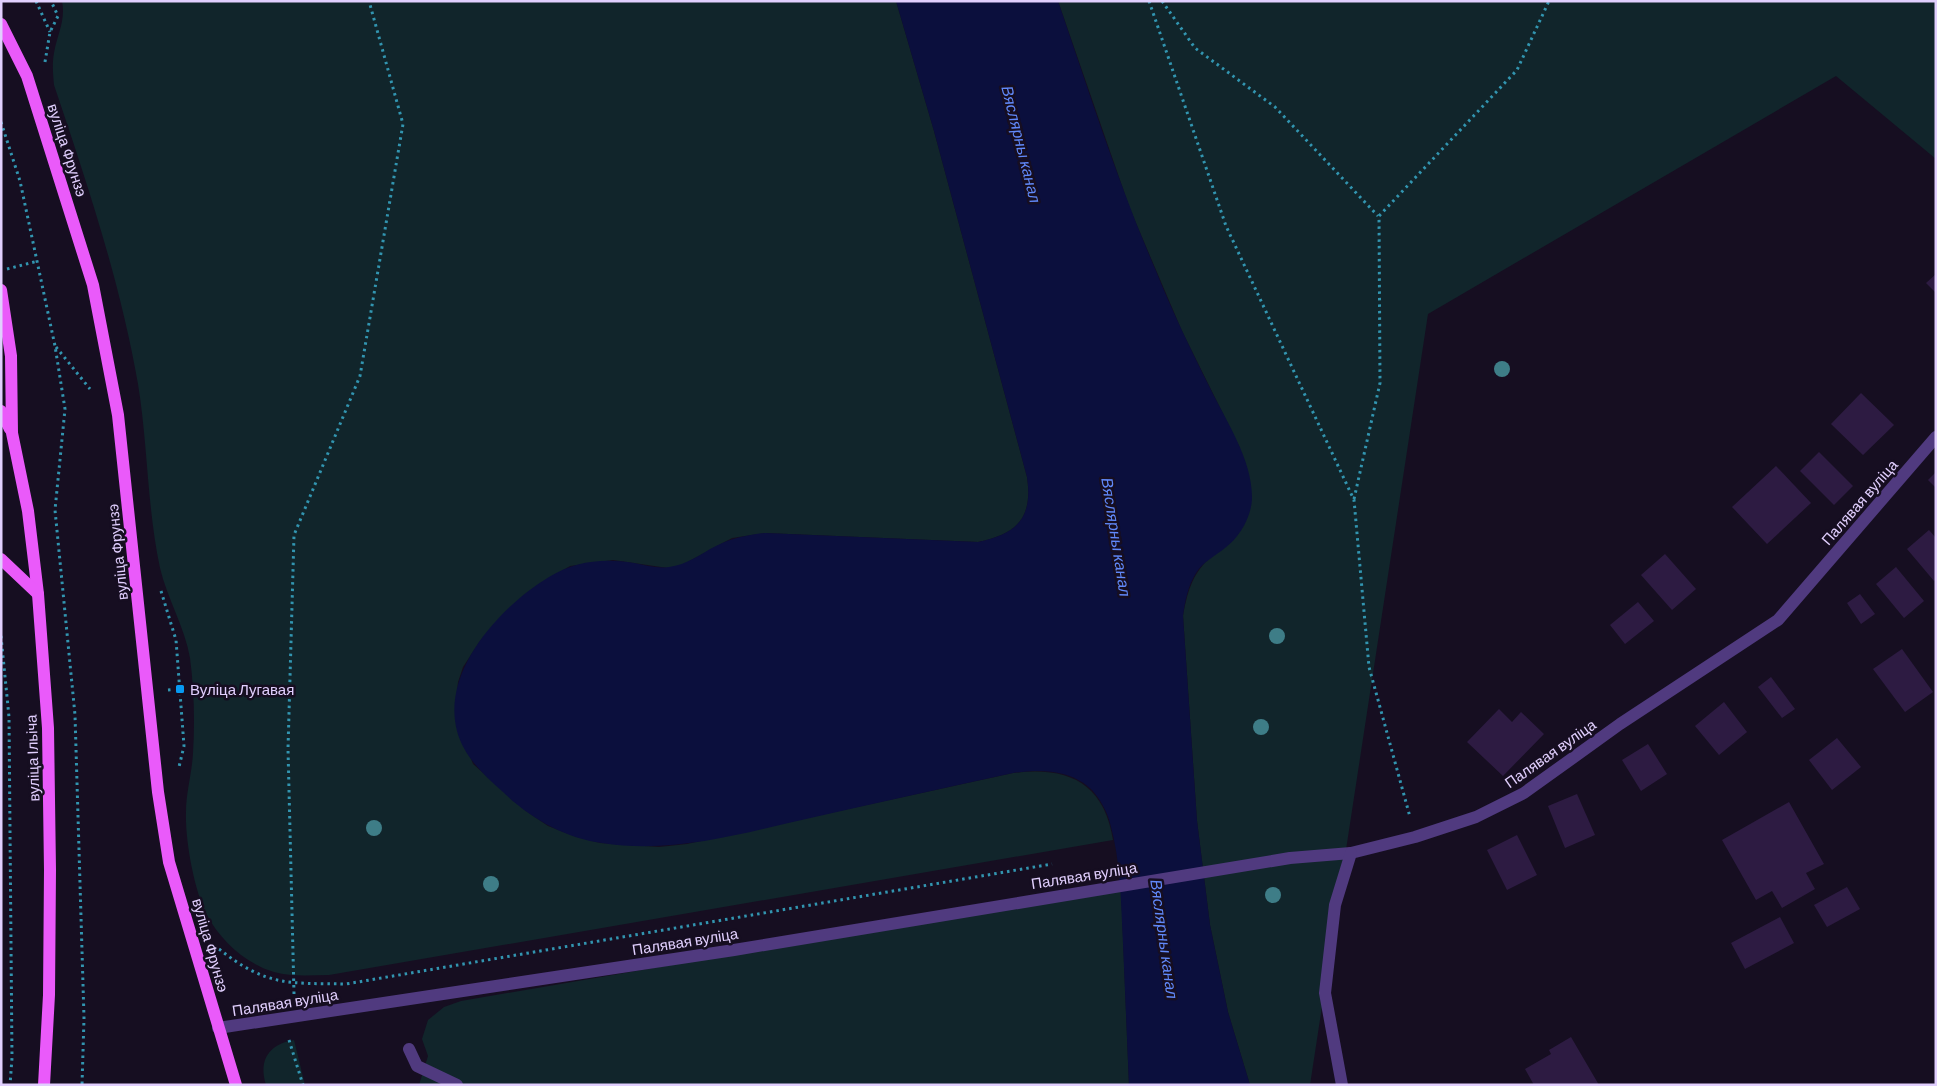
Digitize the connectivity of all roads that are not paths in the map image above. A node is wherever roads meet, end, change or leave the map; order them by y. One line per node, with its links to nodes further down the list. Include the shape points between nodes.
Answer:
1 (1, 24): 9 (main road, вуліца Фрунзэ, via 26,76 93,285 118,415 158,792 168,854)
2 (1, 290): 4 (main road, вуліца Ільіча, via 11,356)
3 (1, 411): 4 (main road, вуліца Ільіча)
4 (12, 433): 7 (main road, вуліца Ільіча, via 28,511)
5 (1936, 437): 8 (street, Палявая вуліца, via 1778,620 1620,724 1524,793 1476,816 1416,837)
6 (1, 559): 7 (main road)
7 (38, 594): 11 (main road, вуліца Ільіча, via 48,728 50,870)
8 (1351, 853): 9 (street, Палявая вуліца, via 1290,858 734,950); 14 (street, via 1335,905 1325,993)
9 (218, 1028): 12 (main road, вуліца Фрунзэ)
10 (409, 1049): 13 (street, via 417,1066)
11 (44, 1085)
12 (236, 1085)
13 (457, 1085)
14 (1342, 1085)

